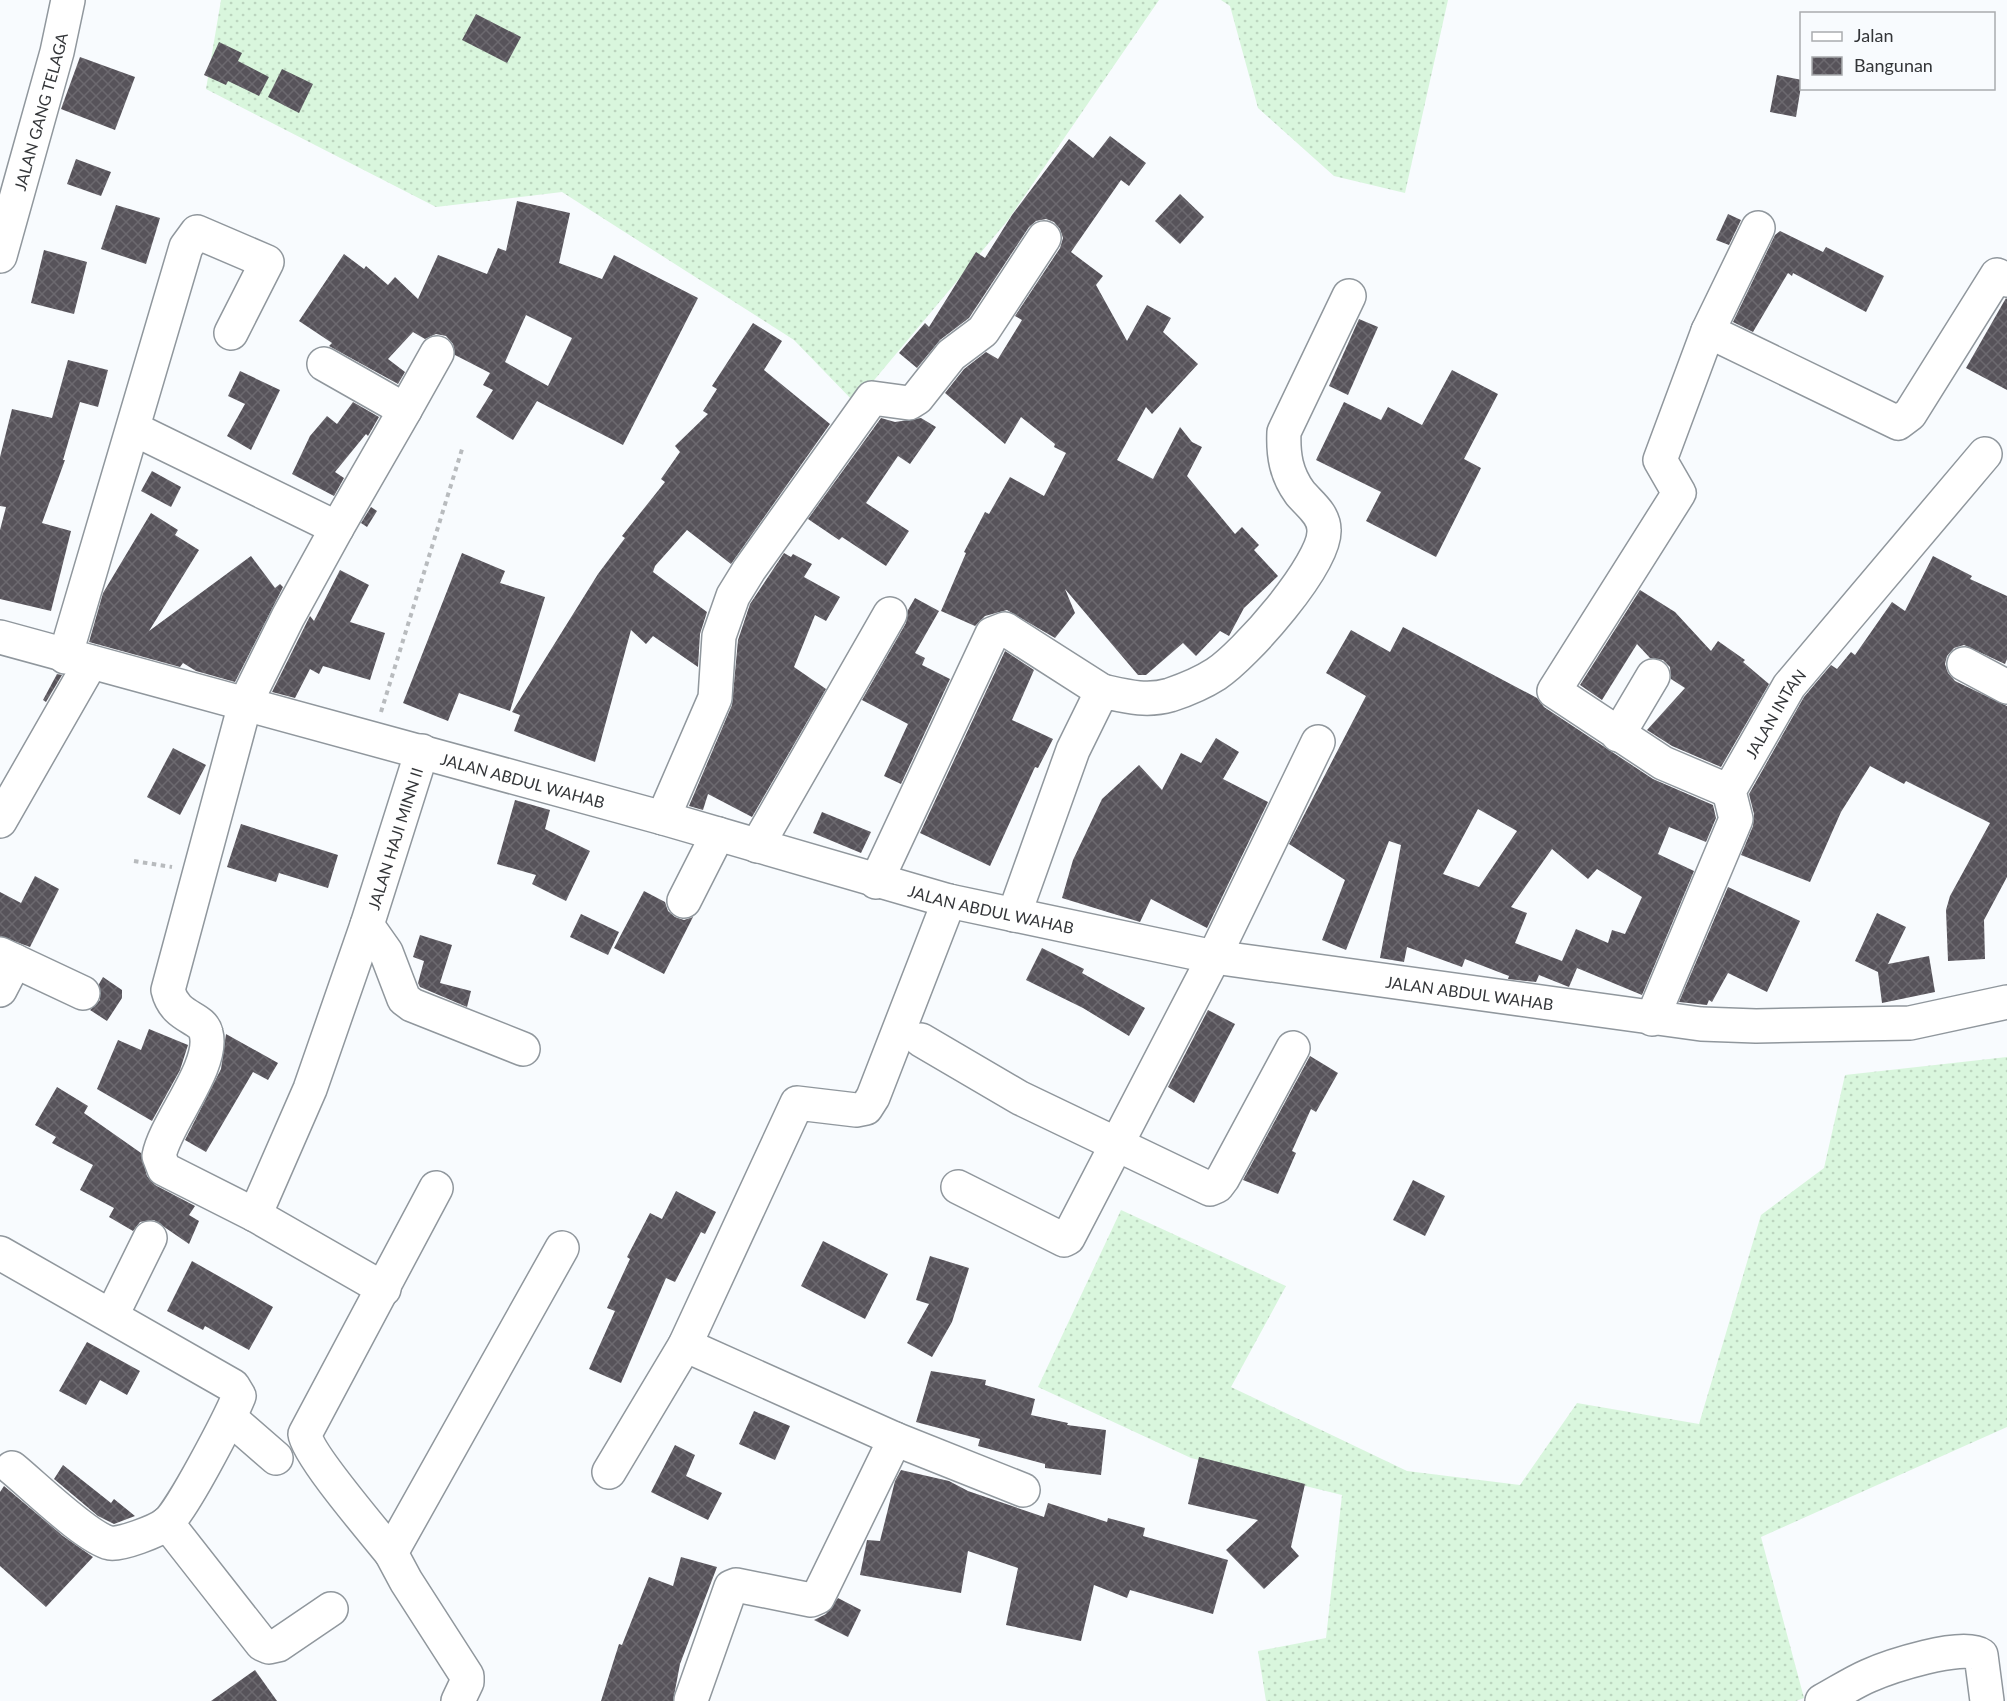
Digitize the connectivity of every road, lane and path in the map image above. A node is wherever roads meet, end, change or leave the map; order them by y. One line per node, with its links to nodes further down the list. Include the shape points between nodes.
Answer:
1 (68, 0): 4 (street, JALAN GANG TELAGA)
2 (1758, 228): 7 (street)
3 (1044, 238): 29 (street, via 983,331 951,355 917,398 909,403 872,398 749,570 733,596 719,636 715,698)
4 (0, 256)
5 (2007, 280): 7 (street, via 1997,275 1910,414 1898,423)
6 (1349, 296): 22 (street, via 1284,432 1283,456 1290,477 1322,519 1325,531 1308,568 1272,619 1216,674 1171,695 1151,699)
7 (1708, 331): 24 (street, via 1660,460 1679,493 1554,691)
8 (231, 333): 12 (street, via 267,262 197,232 186,247)
9 (437, 353): 11 (street)
10 (324, 364): 11 (street)
11 (405, 410): 15 (street)
12 (134, 429): 15 (street); 18 (street)
13 (464, 446): 25 (path)
14 (1985, 454): 28 (street, JALAN INTAN, via 1789,686)
15 (337, 528): 23 (street)
16 (890, 614): 32 (street)
17 (0, 637): 18 (street, JALAN ABDUL WAHAB)
18 (78, 659): 23 (street, JALAN ABDUL WAHAB); 30 (street)
19 (1964, 664): 21 (street)
20 (1653, 676): 24 (street)
21 (2007, 687)
22 (1102, 691): 35 (street, via 1005,629 992,634); 38 (street, via 1073,750)
23 (245, 704): 25 (street, JALAN ABDUL WAHAB); 34 (street)
24 (1618, 735): 28 (street, via 1672,767)
25 (373, 739): 27 (street, JALAN ABDUL WAHAB)
26 (1318, 742): 40 (street)
27 (422, 751): 29 (street, JALAN ABDUL WAHAB); 39 (street, JALAN HAJI MINN II)
28 (1729, 791): 45 (street, via 1736,819)
29 (663, 818): 31 (street, JALAN ABDUL WAHAB)
30 (0, 821)
31 (718, 834): 32 (street, JALAN ABDUL WAHAB); 36 (street)
32 (757, 846): 35 (street, JALAN ABDUL WAHAB)
33 (134, 861): 34 (path)
34 (199, 871): 52 (street, via 168,990 176,1008 203,1027 207,1035 196,1077 159,1156 164,1169)
35 (876, 882): 37 (street, JALAN ABDUL WAHAB)
36 (684, 901)
37 (949, 902): 38 (street, JALAN ABDUL WAHAB); 58 (street, via 873,1097 866,1108 856,1110 797,1102)
38 (1014, 915): 40 (street, JALAN ABDUL WAHAB)
39 (367, 925): 48 (street, via 386,952 404,999); 52 (street, JALAN HAJI MINN II, via 310,1089)
40 (1214, 957): 45 (street, JALAN ABDUL WAHAB); 49 (street)
41 (8, 958): 42 (street); 43 (street)
42 (0, 990)
43 (83, 993)
44 (2007, 1002): 45 (street, JALAN ABDUL WAHAB, via 1910,1023 1756,1026)
45 (1652, 1018)
46 (921, 1040): 49 (street, via 1020,1098)
47 (1293, 1048): 49 (street, via 1216,1186 1202,1187)
48 (523, 1049)
49 (1115, 1143): 50 (street, via 1072,1234 1064,1240)
50 (958, 1187)
51 (436, 1188): 56 (street)
52 (255, 1215): 56 (street)
53 (150, 1238): 57 (street)
54 (562, 1248): 66 (street)
55 (4, 1264): 57 (street)
56 (384, 1288): 66 (street, via 305,1434 319,1460)
57 (112, 1315): 59 (street, via 233,1386 238,1396)
58 (685, 1345): 60 (street); 63 (street)
59 (230, 1418): 61 (street); 65 (street)
60 (895, 1439): 64 (street); 69 (street, via 818,1597 811,1600 731,1587)
61 (276, 1458)
62 (12, 1468): 65 (street, via 93,1535 112,1544)
63 (609, 1473)
64 (1023, 1490)
65 (167, 1523): 67 (street, via 262,1644 278,1645)
66 (391, 1553): 70 (street, via 467,1676)
67 (331, 1609)
68 (1870, 1688): 71 (street); 72 (street, via 1924,1658 1975,1650 1984,1661)
69 (691, 1700)
70 (458, 1701)
71 (1822, 1701)
72 (1987, 1701)

